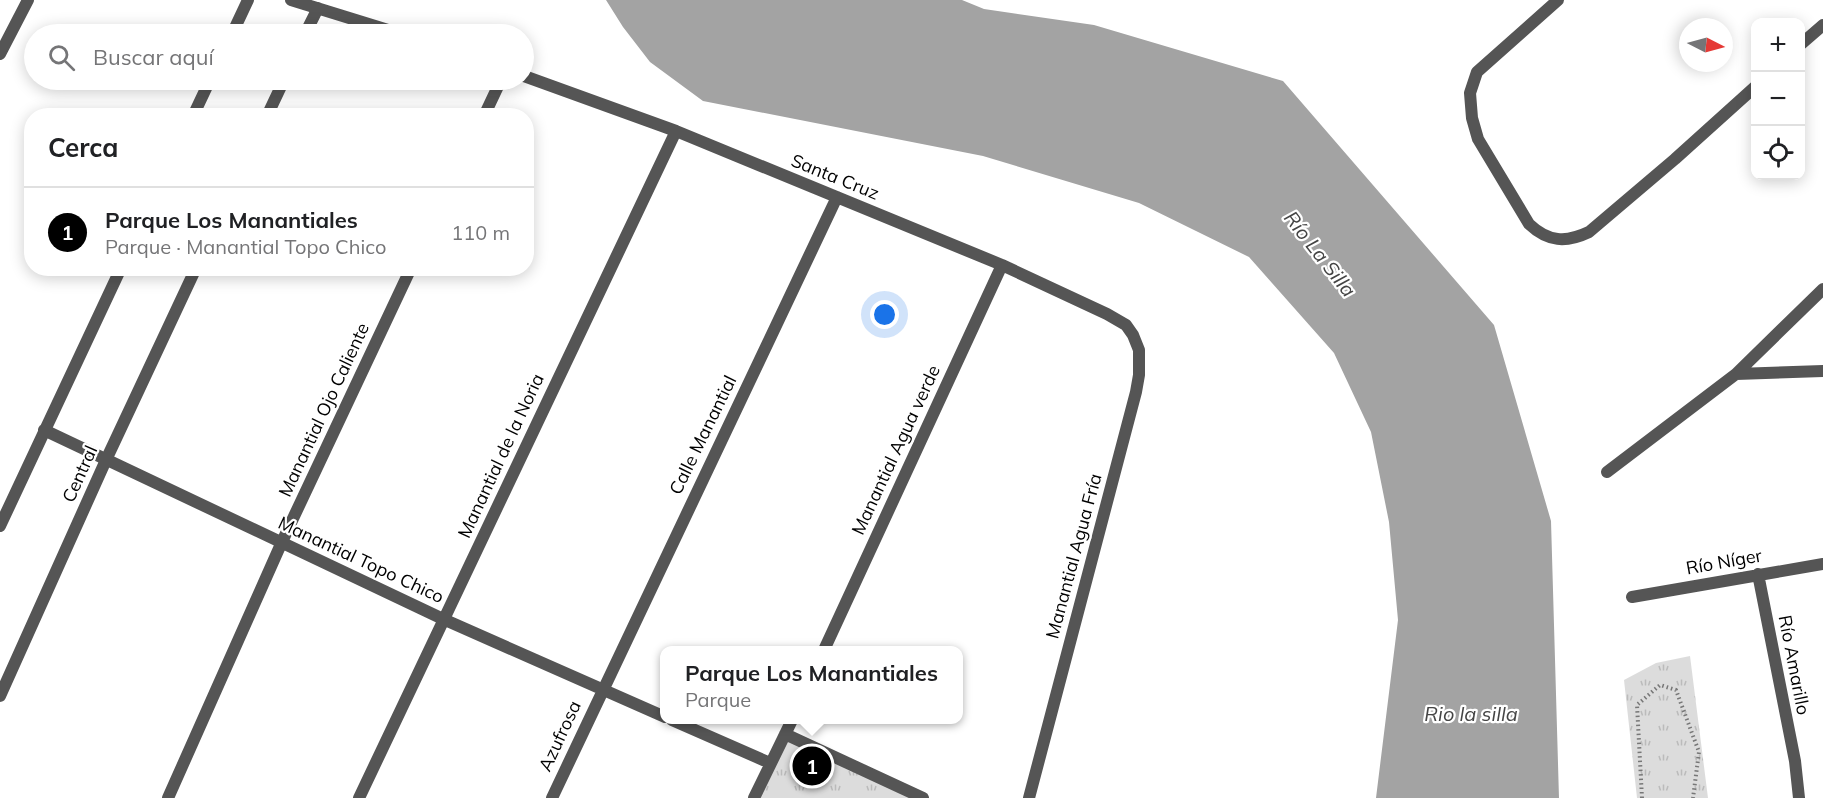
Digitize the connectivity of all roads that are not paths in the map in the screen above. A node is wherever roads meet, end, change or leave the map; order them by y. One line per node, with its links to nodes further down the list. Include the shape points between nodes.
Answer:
1 (28, 0): 11 (street)
2 (248, 0): 6 (street)
3 (291, 0): 5 (street)
4 (1558, 0): 16 (street, via 1477,72 1470,93 1478,139 1529,224 1551,239 1563,241 1589,232)
5 (318, 8): 7 (street); 8 (street)
6 (237, 24)
7 (310, 24)
8 (369, 24)
9 (1823, 24): 10 (street)
10 (1805, 40)
11 (0, 54)
12 (534, 80): 20 (street, Santa Cruz)
13 (205, 90): 17 (street)
14 (279, 90): 18 (street)
15 (496, 90): 19 (street)
16 (1751, 90)
17 (197, 108)
18 (271, 108)
19 (488, 108)
20 (676, 131): 21 (street, Santa Cruz); 38 (street, Manantial de la Noria)
21 (837, 197): 22 (street, Santa Cruz); 40 (street, Calle Manantial)
22 (1002, 266): 27 (street, Santa Cruz); 39 (street, Manantial Agua verde)
23 (117, 276): 30 (street)
24 (192, 276): 31 (street, Central)
25 (407, 276): 34 (street, Manantial Ojo Caliente)
26 (1823, 289): 29 (street)
27 (1126, 325): 52 (street, Manantial Agua Fría, via 1138,350 1136,392)
28 (1823, 371): 29 (street)
29 (1736, 374): 32 (street)
30 (44, 430): 31 (street, Manantial Topo Chico); 33 (street)
31 (106, 460): 34 (street, Manantial Topo Chico); 41 (street, Central)
32 (1607, 472)
33 (0, 526)
34 (281, 543): 38 (street, Manantial Topo Chico); 47 (street, Manantial Ojo Caliente)
35 (1823, 564): 36 (street, Río Níger)
36 (1758, 574): 37 (street, Río Níger); 53 (street, Río Amarillo)
37 (1632, 597)
38 (443, 619): 40 (street, Manantial Topo Chico); 48 (street, Manantial de la Noria)
39 (826, 646)
40 (602, 688): 42 (street, Manantial Topo Chico); 49 (street, Azufrosa)
41 (0, 696)
42 (660, 715)
43 (681, 724): 46 (street)
44 (790, 724): 45 (street)
45 (785, 734): 46 (street); 51 (street)
46 (770, 763): 50 (street)
47 (168, 798)
48 (359, 798)
49 (552, 798)
50 (754, 798)
51 (923, 798)
52 (1029, 798)
53 (1800, 798)

